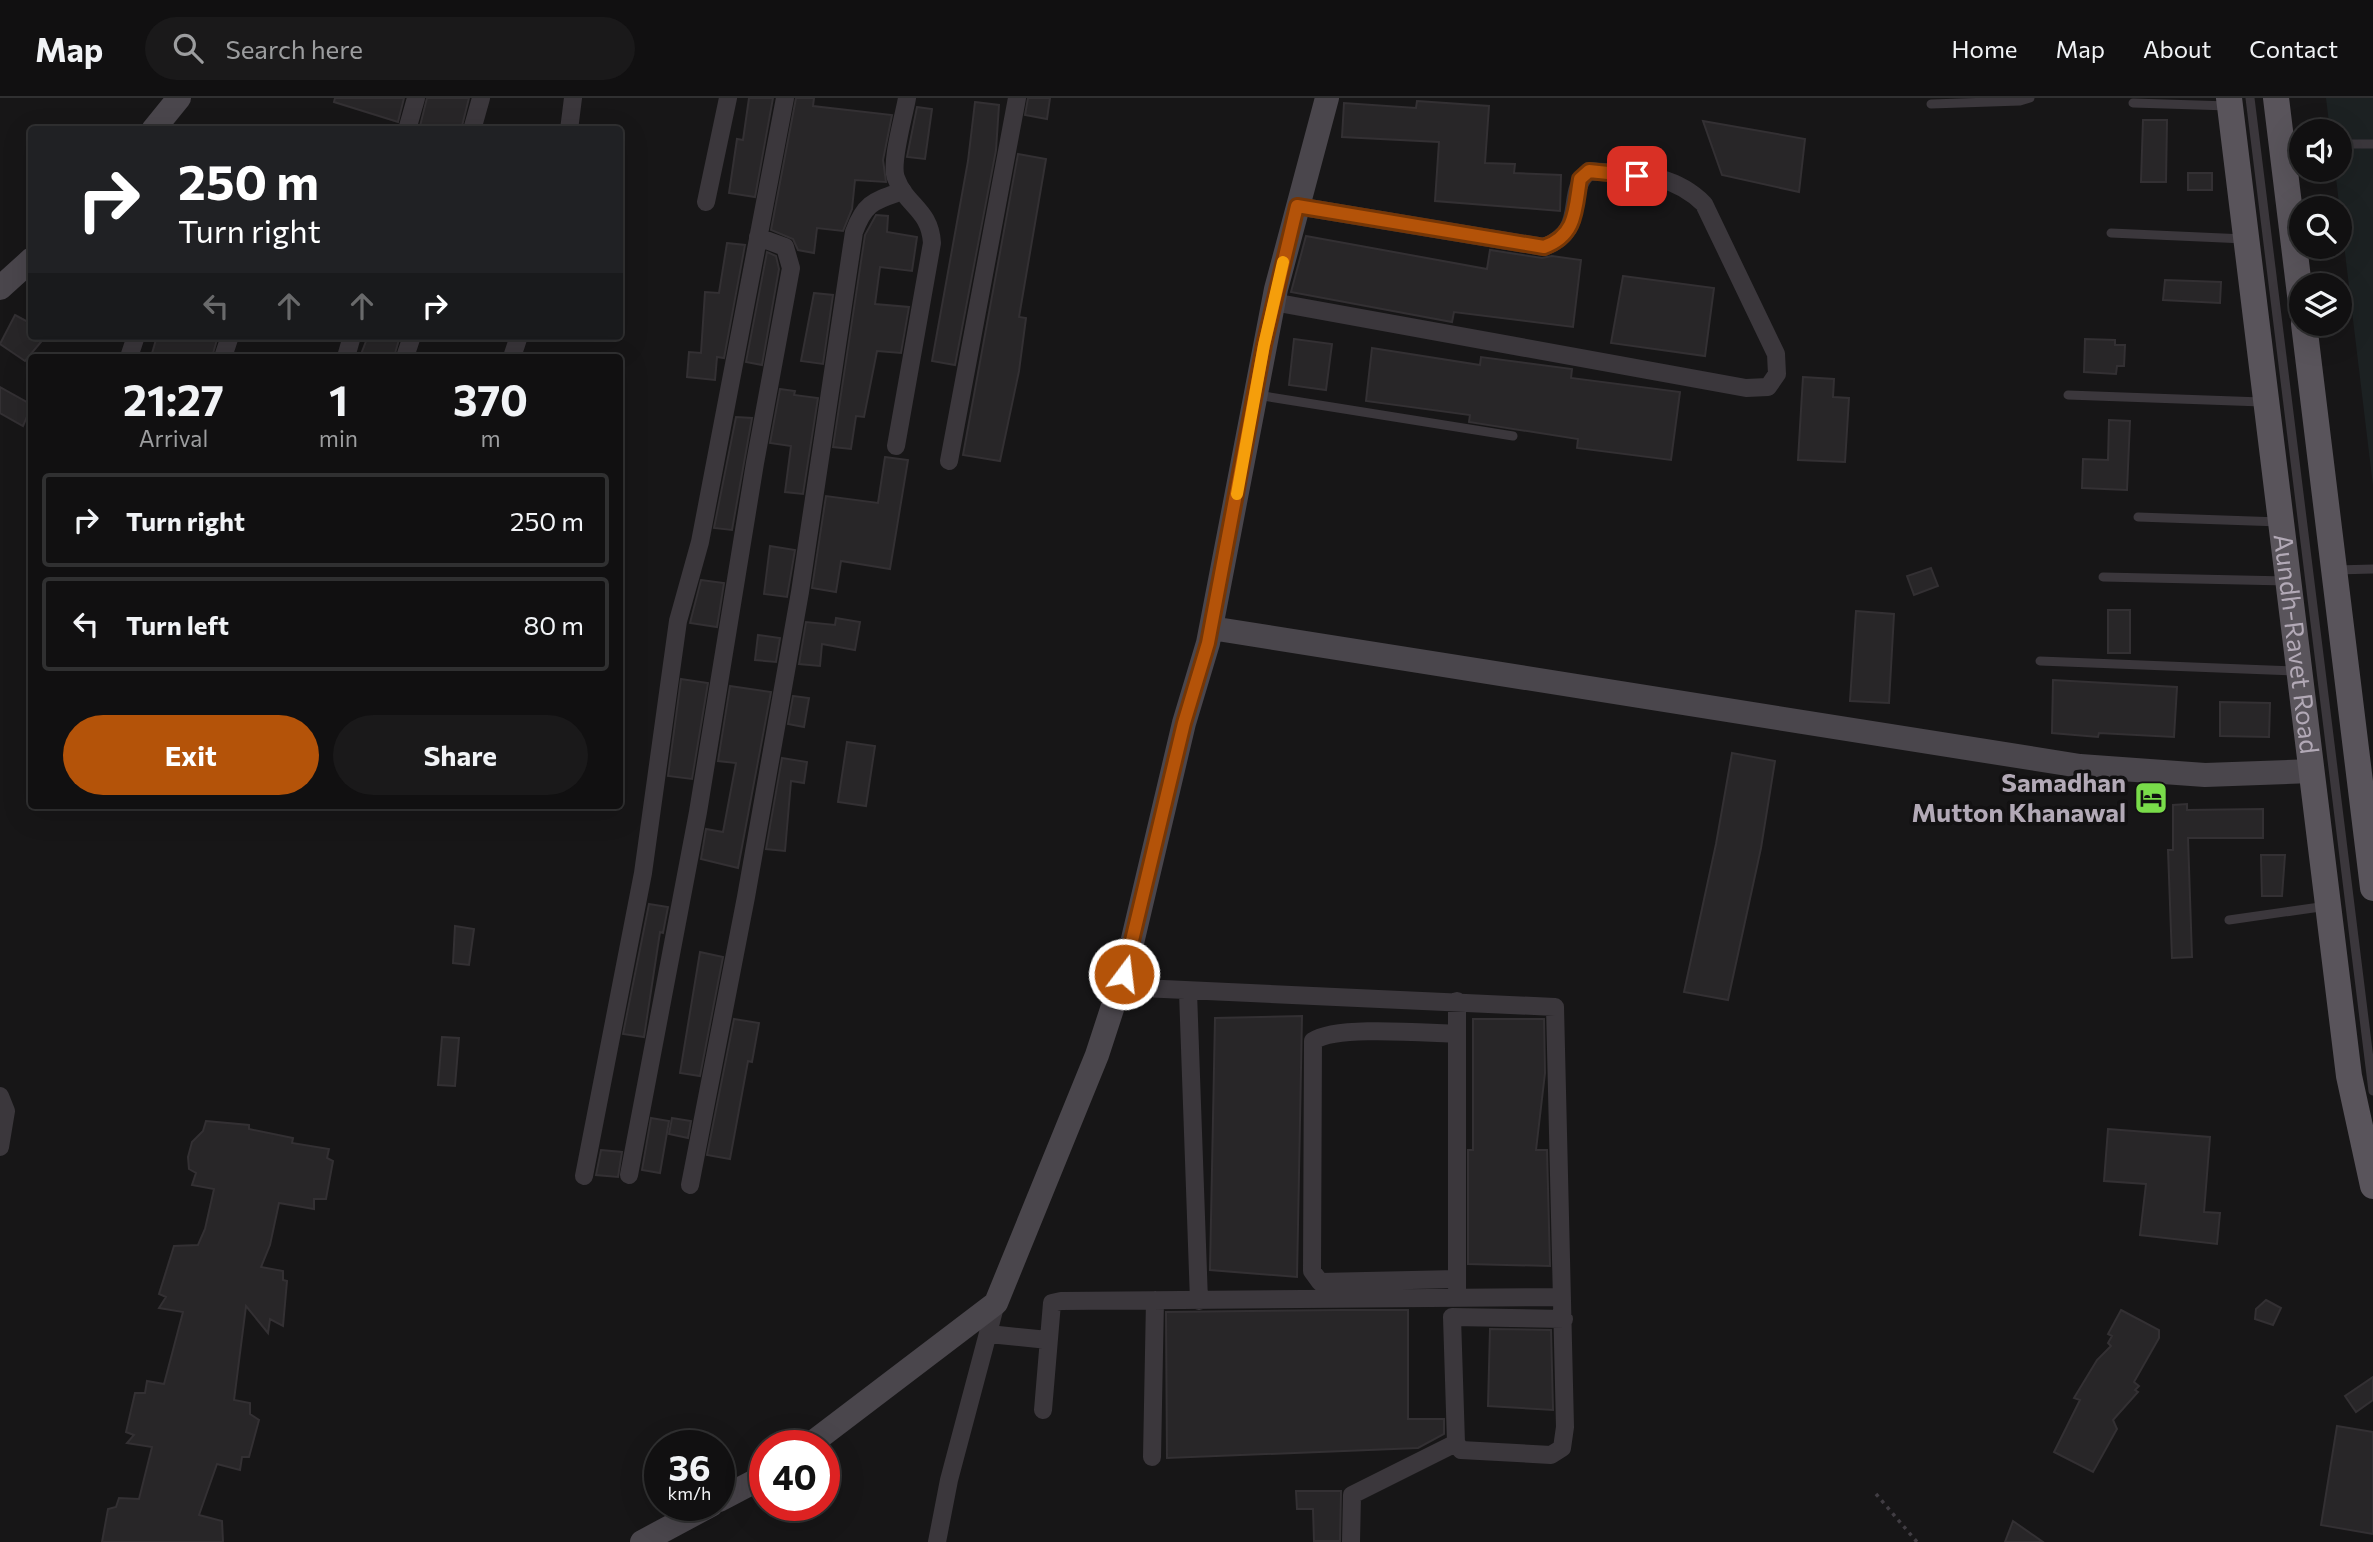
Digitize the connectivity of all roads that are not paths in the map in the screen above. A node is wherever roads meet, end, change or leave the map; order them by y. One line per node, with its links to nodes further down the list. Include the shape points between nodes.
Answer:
1 (179, 98): 15 (street)
2 (416, 98): 16 (street)
3 (481, 98): 17 (street)
4 (573, 98): 18 (street)
5 (728, 98): 24 (street)
6 (785, 98): 27 (street)
7 (907, 98): 23 (street, via 895,166)
8 (1017, 98): 39 (street)
9 (1326, 98): 25 (street)
10 (2030, 98): 14 (lane)
11 (2276, 98): 19 (main road)
12 (2237, 101): 13 (lane); 28 (main road, Aundh-Ravet Road); 57 (lane)
13 (2133, 103)
14 (1931, 104)
15 (156, 126)
16 (408, 126)
17 (473, 126)
18 (570, 126)
19 (2289, 136)
20 (2352, 144): 21 (lane)
21 (2373, 144)
22 (2294, 182): 30 (main road)
23 (902, 191): 38 (street, via 926,217 932,243); 62 (street, via 870,204 854,232 800,592)
24 (706, 202)
25 (1297, 206): 32 (street); 32 (street, via 1544,247 1560,241 1574,220 1580,179 1589,171 1661,178 1688,188 1704,204 1776,354 1777,374 1768,387 1745,388)
26 (2110, 233): 28 (lane)
27 (758, 237): 60 (street, via 785,247 791,268 698,812); 61 (street, via 700,542 678,621 643,873)
28 (2247, 239): 36 (main road, Aundh-Ravet Road)
29 (28, 262): 31 (street)
30 (2299, 273)
31 (2, 285)
32 (1273, 302): 34 (street)
33 (2305, 336): 43 (main road, Aundh-Ravet Road)
34 (1255, 395): 37 (lane); 46 (street)
35 (2068, 395): 36 (lane)
36 (2266, 402): 41 (main road, Aundh-Ravet Road)
37 (1513, 436)
38 (896, 446)
39 (949, 461)
40 (2138, 517): 41 (lane)
41 (2281, 522): 45 (main road, Aundh-Ravet Road)
42 (2373, 569): 43 (lane)
43 (2334, 570): 50 (main road, Aundh-Ravet Road)
44 (2104, 577): 45 (lane)
45 (2289, 581): 48 (main road, Aundh-Ravet Road)
46 (1211, 628): 49 (street, via 2080,766 2205,775); 53 (street)
47 (2040, 662): 48 (lane)
48 (2300, 671): 49 (main road, Aundh-Ravet Road)
49 (2312, 771): 51 (main road, Aundh-Ravet Road)
50 (2373, 888)
51 (2328, 906): 52 (lane); 63 (main road, Aundh-Ravet Road, via 2349,1076)
52 (2229, 920)
53 (1120, 988): 54 (street); 68 (street)
54 (1188, 992): 55 (street); 67 (street)
55 (1457, 1001): 56 (street); 65 (street, via 1555,1007)
56 (1456, 1034): 64 (street); 64 (street, via 1346,1033 1321,1035 1313,1041 1312,1271 1320,1282)
57 (2373, 1090)
58 (0, 1097): 59 (street, via 6,1111)
59 (0, 1147)
60 (629, 1175)
61 (584, 1176)
62 (690, 1185)
63 (2373, 1186)
64 (1457, 1287): 65 (street); 67 (street)
65 (1562, 1297): 69 (street)
66 (1155, 1300): 67 (street); 71 (street, via 1052,1303); 75 (street)
67 (1199, 1301)
68 (996, 1303): 70 (street); 73 (street)
69 (1564, 1320): 74 (street, via 1452,1317); 74 (street, via 1562,1448 1552,1455 1472,1452 1461,1450)
70 (989, 1334): 71 (street); 78 (street)
71 (1048, 1340): 72 (street)
72 (1043, 1409)
73 (829, 1430)
74 (1456, 1443): 79 (street, via 1352,1494)
75 (1152, 1457)
76 (681, 1521): 77 (street)
77 (642, 1542)
78 (937, 1542)
79 (1351, 1542)

